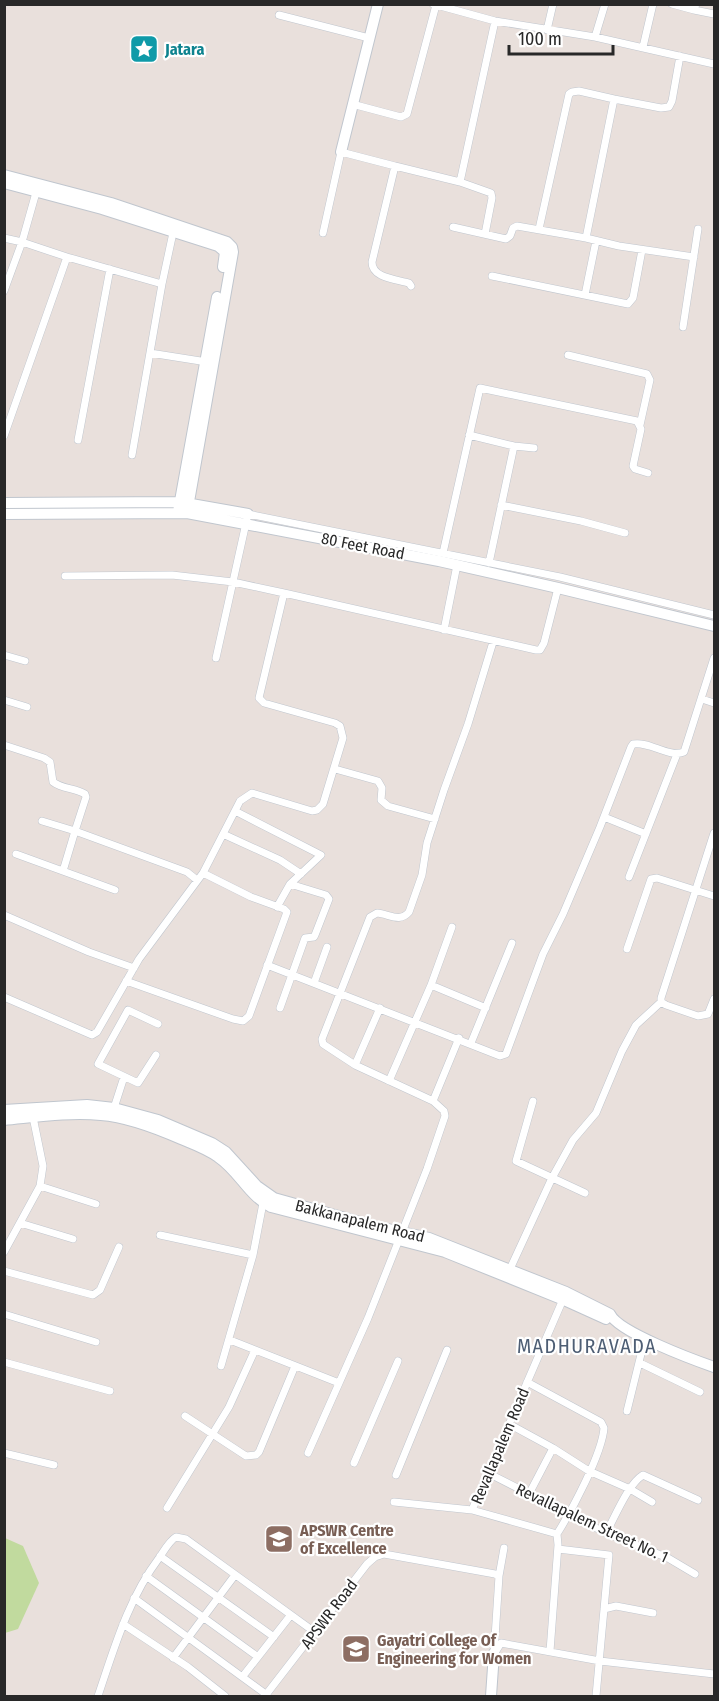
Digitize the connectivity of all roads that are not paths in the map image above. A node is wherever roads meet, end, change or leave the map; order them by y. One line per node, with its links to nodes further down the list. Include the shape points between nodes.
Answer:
1 (378, 4): 13 (street)
2 (554, 4): 11 (street)
3 (604, 4): 12 (street)
4 (653, 4): 14 (street)
5 (672, 4): 7 (street)
6 (434, 5): 10 (street); 18 (street, via 407,114 401,117)
7 (695, 7): 8 (street)
8 (714, 14)
9 (279, 15): 13 (street)
10 (495, 21): 11 (street); 22 (street)
11 (547, 30): 12 (street)
12 (595, 37): 14 (street)
13 (369, 38): 18 (street)
14 (643, 47): 15 (street)
15 (680, 56): 16 (street); 17 (street, via 669,107)
16 (714, 64)
17 (614, 99): 27 (street, via 579,91 570,94); 32 (street)
18 (352, 104): 19 (street)
19 (341, 152): 20 (street); 29 (street)
20 (394, 166): 22 (street); 41 (street, via 372,268 376,274)
21 (4, 175): 24 (street)
22 (460, 182): 30 (street, via 491,193)
23 (4, 183): 24 (street)
24 (38, 187): 25 (street); 34 (street)
25 (174, 227): 40 (street); 47 (street, via 227,242 232,247)
26 (453, 227): 30 (street)
27 (539, 229): 30 (street, via 514,226 506,238); 32 (street)
28 (698, 229): 37 (street)
29 (323, 232)
30 (485, 234)
31 (4, 238): 34 (street)
32 (586, 238): 33 (street)
33 (596, 241): 35 (street); 43 (street)
34 (22, 242): 36 (street); 42 (street)
35 (642, 250): 37 (street); 43 (street, via 630,303)
36 (67, 257): 38 (street); 50 (street)
37 (694, 257): 44 (street)
38 (110, 268): 40 (street); 51 (street)
39 (492, 276): 43 (street)
40 (162, 284): 45 (street)
41 (411, 286)
42 (5, 290)
43 (585, 295)
44 (683, 327)
45 (150, 353): 47 (street); 54 (street)
46 (568, 355): 48 (street, via 647,374 650,380)
47 (209, 362): 58 (street)
48 (640, 425): 49 (street, via 632,419 480,388); 55 (street, via 633,466)
49 (469, 435): 52 (street); 62 (street)
50 (4, 436)
51 (78, 440)
52 (514, 446): 53 (street); 57 (street)
53 (534, 448)
54 (132, 455)
55 (648, 473)
56 (4, 503): 58 (street)
57 (501, 504): 61 (street); 63 (street)
58 (183, 507): 59 (street); 60 (street, 80 Feet Road)
59 (4, 514)
60 (247, 518): 62 (street); 64 (street, 80 Feet Road); 66 (street)
61 (625, 533)
62 (443, 553): 63 (street)
63 (489, 563): 69 (street)
64 (457, 565): 67 (street, 80 Feet Road); 71 (street)
65 (65, 576): 66 (street, via 172,575)
66 (233, 582): 68 (street); 74 (street)
67 (558, 588): 70 (street, 80 Feet Road); 72 (street, via 540,650)
68 (284, 593): 71 (street); 83 (street, via 259,698 264,703 340,726 343,738)
69 (714, 615)
70 (714, 627)
71 (444, 630): 72 (street)
72 (493, 642): 86 (street)
73 (4, 655): 76 (street)
74 (216, 658)
75 (714, 658): 77 (street)
76 (25, 661)
77 (702, 699): 79 (street); 82 (street, via 686,749)
78 (4, 700): 80 (street)
79 (714, 703)
80 (27, 707)
81 (4, 745): 88 (street, via 44,758 50,762 53,782 85,794)
82 (677, 754): 85 (street, via 633,744); 91 (street)
83 (335, 769): 84 (street, via 323,804 317,810 252,793 240,801); 86 (street, via 378,781 381,800 388,806)
84 (235, 811): 90 (street); 96 (street, via 320,853 319,859)
85 (604, 818): 91 (street); 125 (street, via 543,954 509,1050 500,1056)
86 (435, 819): 115 (street, via 410,912 399,918 373,914)
87 (42, 821): 88 (street)
88 (75, 831): 94 (street); 98 (street, via 187,872)
89 (714, 833): 92 (street)
90 (223, 834): 95 (street); 96 (street)
91 (646, 834): 97 (street)
92 (713, 842): 101 (street)
93 (16, 854): 94 (street)
94 (63, 871): 100 (street)
95 (203, 873): 98 (street); 103 (street)
96 (301, 874): 99 (street)
97 (629, 877)
98 (197, 880): 110 (street)
99 (290, 884): 103 (street); 111 (street, via 326,895 329,900 315,935 305,938)
100 (115, 890)
101 (697, 890): 102 (street); 108 (street, via 651,879); 118 (street)
102 (714, 896)
103 (277, 907): 109 (street, via 287,912)
104 (4, 915): 110 (street)
105 (452, 927): 114 (street)
106 (513, 943): 121 (street)
107 (327, 946): 113 (street)
108 (627, 949)
109 (267, 965): 111 (street); 112 (street, via 249,1016 243,1021)
110 (134, 968): 112 (street)
111 (292, 974): 113 (street); 119 (street)
112 (126, 981): 116 (street, via 92,1035)
113 (314, 982): 115 (street)
114 (431, 985): 121 (street); 122 (street)
115 (339, 992): 120 (street); 127 (street, via 322,1039)
116 (4, 997)
117 (714, 999): 118 (street, via 704,1016)
118 (661, 1002): 136 (street, via 636,1025 596,1113 577,1132)
119 (280, 1008)
120 (380, 1008): 122 (street); 127 (street)
121 (486, 1008): 125 (street)
122 (417, 1022): 124 (street); 129 (street)
123 (158, 1024): 128 (street, via 128,1010 98,1064)
124 (459, 1038): 125 (street); 130 (street)
125 (471, 1043)
126 (156, 1054): 128 (street, via 138,1083)
127 (355, 1065): 129 (street)
128 (124, 1077): 132 (street)
129 (389, 1082): 130 (street)
130 (433, 1101): 143 (street, via 444,1111 445,1120)
131 (534, 1101): 136 (street, via 516,1161)
132 (114, 1108): 133 (street, Bakkanapalem Road); 143 (street, Bakkanapalem Road, via 158,1120 212,1143 274,1198)
133 (4, 1110)
134 (33, 1117): 135 (street); 137 (street, via 43,1166); 139 (street, via 102,1115 174,1136 218,1156)
135 (4, 1120)
136 (552, 1178): 138 (street); 148 (street)
137 (40, 1186): 140 (street); 141 (street)
138 (585, 1193)
139 (263, 1203): 143 (street, via 283,1211); 147 (street)
140 (96, 1204)
141 (18, 1226): 144 (street); 146 (street)
142 (160, 1235): 147 (street)
143 (400, 1236): 148 (street, Bakkanapalem Road, via 429,1238); 150 (street); 164 (street)
144 (73, 1239)
145 (119, 1247): 149 (street, via 100,1290 93,1295)
146 (4, 1252)
147 (254, 1256): 153 (street)
148 (510, 1269): 150 (street, Bakkanapalem Road)
149 (4, 1271)
150 (565, 1296): 152 (street, Bakkanapalem Road, via 610,1314); 163 (street, Revallapalem Road)
151 (4, 1314): 154 (street)
152 (645, 1338): 159 (street); 162 (street, Bakkanapalem Road)
153 (230, 1340): 155 (street); 160 (street)
154 (96, 1342)
155 (255, 1350): 161 (street); 170 (street)
156 (447, 1350): 178 (street)
157 (399, 1361): 174 (street)
158 (4, 1362): 165 (street)
159 (639, 1363): 166 (street); 167 (street)
160 (221, 1366)
161 (295, 1366): 164 (street); 170 (street, via 256,1455 246,1456)
162 (714, 1366)
163 (527, 1382): 169 (street, Revallapalem Road); 176 (street, via 601,1422 604,1428)
164 (339, 1383): 173 (street)
165 (110, 1391)
166 (700, 1392)
167 (627, 1411)
168 (185, 1416): 170 (street)
169 (509, 1424): 171 (street); 177 (street, Revallapalem Road)
170 (212, 1435): 184 (street)
171 (553, 1448): 176 (street); 180 (street)
172 (4, 1453): 175 (street)
173 (308, 1453)
174 (354, 1462)
175 (54, 1466)
176 (589, 1471): 179 (street); 186 (street)
177 (488, 1473): 180 (street, Revallapalem Street No. 1); 185 (street, Revallapalem Road)
178 (396, 1475)
179 (630, 1489): 181 (street, via 643,1475); 183 (street); 187 (street)
180 (529, 1494): 186 (street, Revallapalem Street No. 1)
181 (698, 1500)
182 (394, 1502): 185 (street)
183 (652, 1502)
184 (167, 1508)
185 (472, 1510): 188 (street, Revallapalem Road)
186 (569, 1514): 187 (street, Revallapalem Street No. 1); 188 (street)
187 (606, 1533): 192 (street, Revallapalem Street No. 1, via 668,1558)
188 (557, 1534): 190 (street)
189 (504, 1548): 195 (street)
190 (558, 1549): 198 (street, via 609,1555); 206 (street)
191 (160, 1556): 193 (street, via 180,1536); 194 (street); 196 (street)
192 (695, 1574)
193 (235, 1575): 196 (street); 200 (street)
194 (146, 1576): 197 (street); 201 (street)
195 (499, 1576): 203 (street, APSWR Road, via 384,1554 367,1564); 207 (street)
196 (218, 1597): 201 (street); 205 (street)
197 (134, 1598): 202 (street); 204 (street)
198 (604, 1609): 199 (street, via 616,1606); 210 (street)
199 (653, 1613)
200 (290, 1616): 203 (street); 205 (street)
201 (204, 1618): 204 (street); 208 (street)
202 (123, 1624): 209 (street); 213 (street)
203 (316, 1633): 215 (street, APSWR Road)
204 (188, 1637): 209 (street); 212 (street)
205 (274, 1637): 208 (street)
206 (550, 1652): 207 (street, via 501,1643); 210 (street)
207 (494, 1653): 216 (street)
208 (258, 1657): 212 (street)
209 (173, 1658): 214 (street)
210 (600, 1661): 211 (street); 217 (street)
211 (714, 1674)
212 (243, 1676): 215 (street)
213 (98, 1696)
214 (225, 1696)
215 (266, 1696)
216 (490, 1696)
217 (596, 1696)

